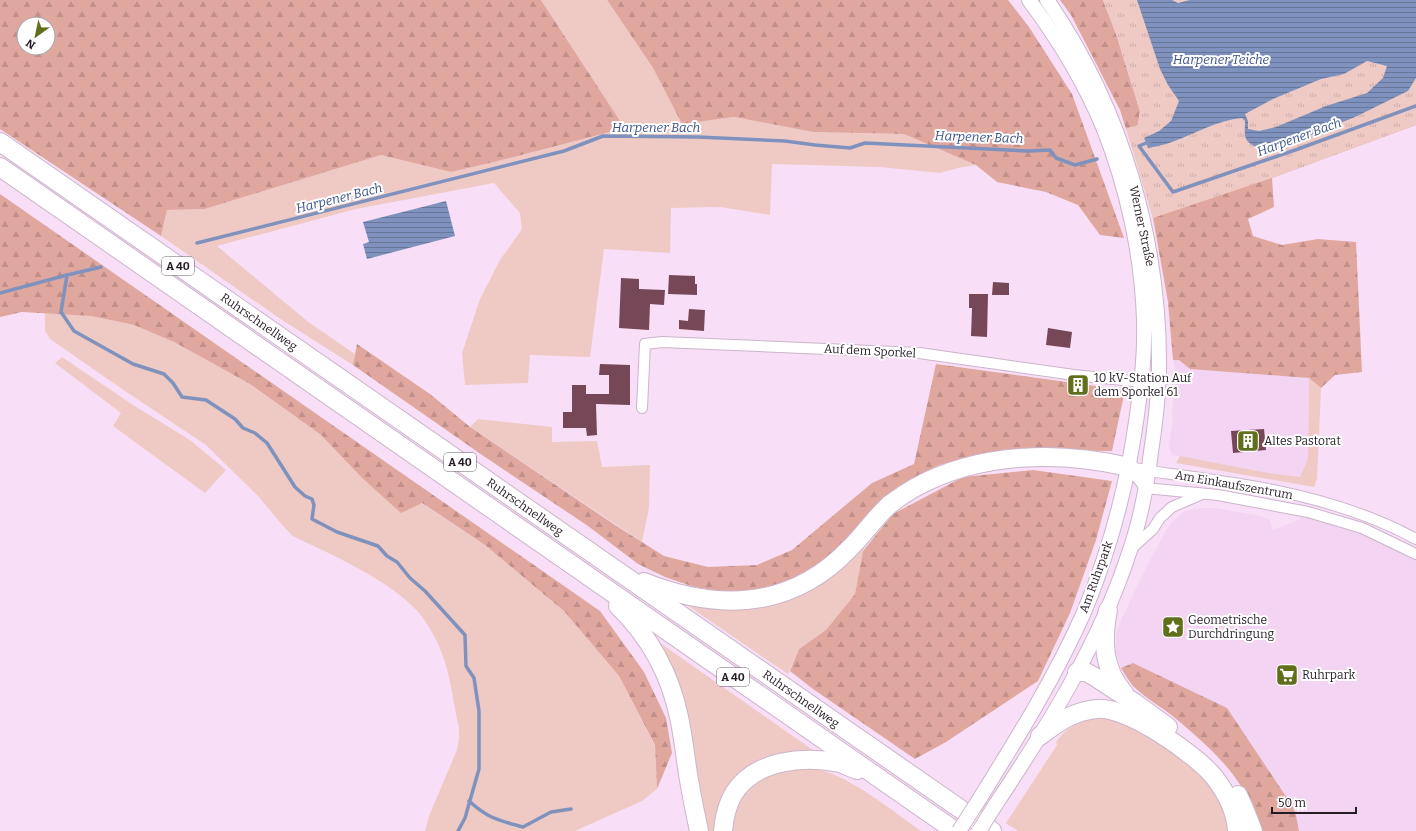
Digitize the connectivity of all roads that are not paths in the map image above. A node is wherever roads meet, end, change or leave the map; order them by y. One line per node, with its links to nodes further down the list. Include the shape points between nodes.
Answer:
1 (1029, 0): 5 (main road, Werner Straße, via 1078,75 1103,127 1117,170 1131,220 1141,282 1144,319)
2 (1047, 0): 6 (main road, Werner Straße, via 1094,80 1118,136 1133,183 1142,216 1156,305)
3 (0, 142): 13 (highway, Ruhrschnellweg / A 40)
4 (0, 168): 16 (highway, Ruhrschnellweg / A 40)
5 (1142, 382): 6 (street, Auf dem Sporkel); 7 (street, Auf dem Sporkel, via 919,353 662,342 645,344); 8 (main road, Werner Straße)
6 (1158, 386): 9 (main road, Werner Straße)
7 (642, 408)
8 (1129, 467): 9 (street, Am Einkaufszentrum); 10 (street); 13 (highway, via 1106,462 1048,457 995,460 944,474 916,487 889,505 833,564 806,583 748,601 703,599 666,590 638,579); 19 (main road, Am Ruhrpark, via 1109,542 1085,610)
9 (1148, 472): 10 (main road, Am Ruhrpark); 12 (street, Am Einkaufszentrum, via 1254,486 1328,503 1363,514)
10 (1145, 488): 11 (street, Am Einkaufszentrum); 14 (main road, Am Ruhrpark)
11 (1202, 494): 14 (street, Am Einkaufszentrum, via 1172,507); 15 (street, Am Einkaufszentrum, via 1315,514 1362,528)
12 (1416, 539)
13 (586, 549): 28 (highway, Ruhrschnellweg / A 40)
14 (1131, 549): 17 (main road, Am Ruhrpark)
15 (1416, 554)
16 (573, 566): 22 (highway, Ruhrschnellweg / A 40); 23 (highway, via 625,612 653,650 665,673 680,718)
17 (1108, 610): 18 (main road, Am Ruhrpark); 20 (highway, via 1104,646 1108,663 1123,692)
18 (1077, 672): 19 (main road, via 1064,673); 20 (highway, via 1086,672); 21 (main road, Am Ruhrpark)
19 (1050, 682): 26 (main road, Am Ruhrpark, bridge)
20 (1135, 703): 30 (highway, via 1194,747 1222,773 1235,790)
21 (1040, 736): 27 (main road, Am Ruhrpark, bridge); 29 (highway, via 1063,719 1078,713 1097,709 1127,715 1168,739 1203,765 1215,778 1230,802)
22 (893, 788): 24 (highway, via 841,764 803,760 774,764 755,772 734,793); 25 (highway, Ruhrschnellweg / A 40)
23 (699, 831)
24 (722, 831)
25 (955, 831)
26 (959, 831)
27 (979, 831)
28 (992, 831)
29 (1237, 831)
30 (1253, 831)

